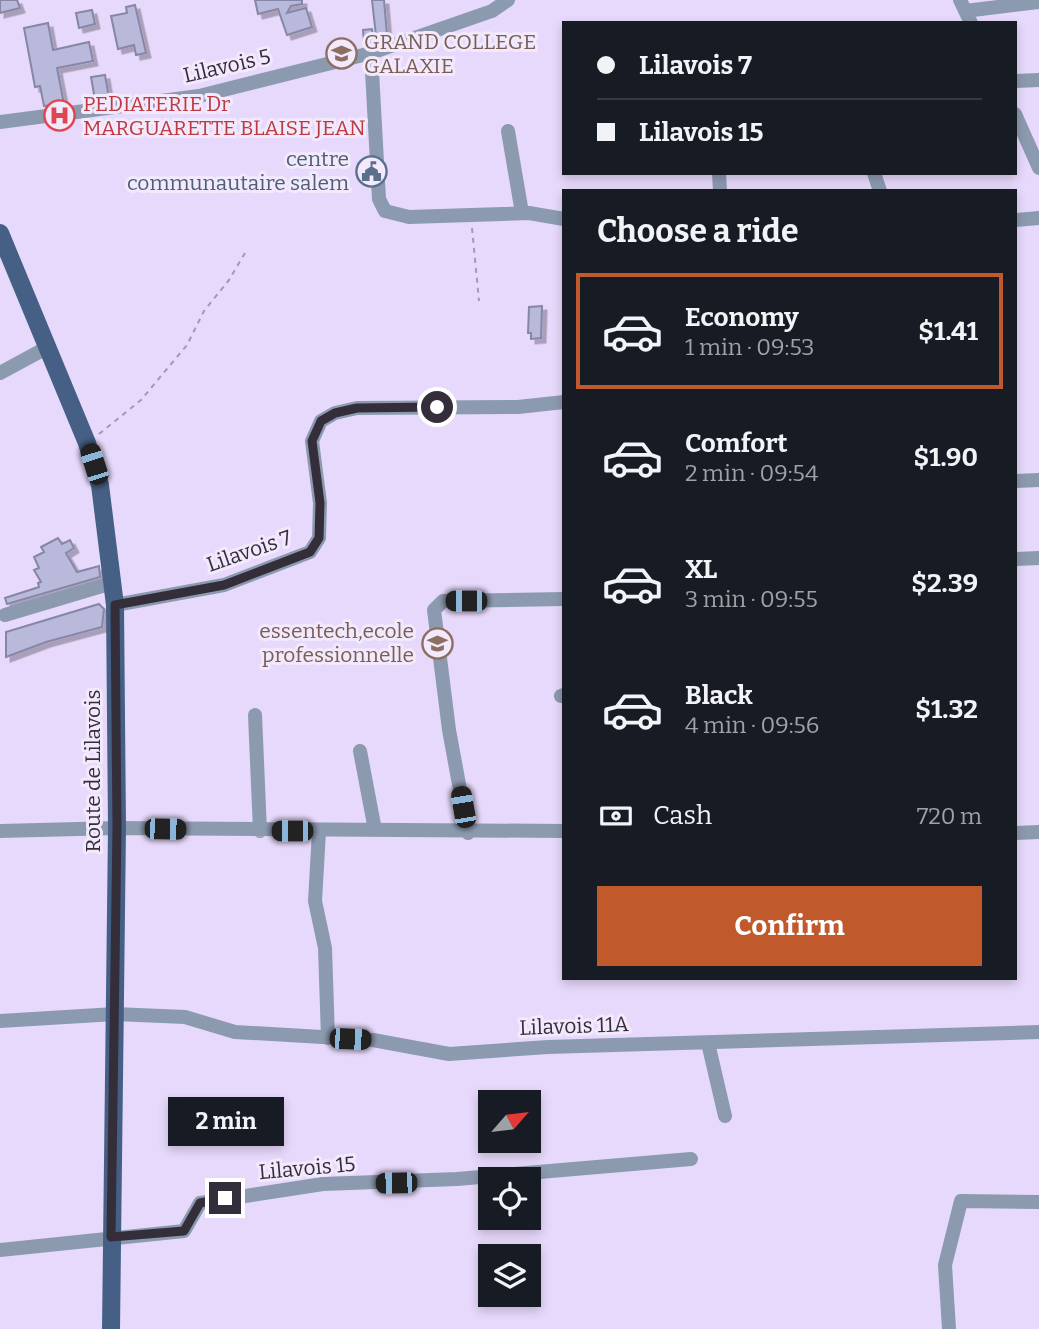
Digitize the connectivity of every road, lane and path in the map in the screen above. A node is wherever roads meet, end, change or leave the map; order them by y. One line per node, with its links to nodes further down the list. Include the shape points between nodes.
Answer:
1 (508, 0): 4 (street, Lilavois 5, via 492,11)
2 (1039, 2): 3 (street)
3 (965, 11)
4 (374, 52): 8 (street, Lilavois 5, via 199,96); 11 (street, via 379,199 385,211 409,217)
5 (1039, 80): 6 (street)
6 (1017, 81)
7 (1017, 118): 10 (street)
8 (0, 122)
9 (508, 131): 12 (street)
10 (1037, 160)
11 (471, 213): 12 (street); 18 (path)
12 (522, 213): 14 (street)
13 (1039, 218): 15 (street)
14 (562, 219)
15 (1017, 220)
16 (0, 233): 19 (main road, Route de Lilavois)
17 (245, 253): 22 (path, via 204,311 187,345 141,400)
18 (479, 300)
19 (48, 347): 20 (street); 22 (main road, Route de Lilavois)
20 (0, 373)
21 (562, 402): 29 (street, Lilavois 7, via 517,407 357,408 335,413 321,421 312,441 320,503 319,538 310,552 224,585)
22 (87, 443): 27 (main road, Route de Lilavois, via 100,485)
23 (1039, 480): 24 (street)
24 (1017, 481)
25 (1039, 558): 26 (street)
26 (1017, 559)
27 (112, 583): 29 (main road, Route de Lilavois); 30 (street)
28 (562, 599): 41 (street, via 437,604 434,617)
29 (115, 605): 33 (main road, Route de Lilavois)
30 (5, 615)
31 (255, 715): 35 (street)
32 (360, 751): 37 (street)
33 (117, 828): 34 (street); 35 (street); 42 (main road, Route de Lilavois)
34 (0, 831)
35 (260, 831): 36 (street)
36 (319, 831): 37 (street); 45 (street, via 315,901 325,948)
37 (375, 831): 41 (street)
38 (562, 831): 41 (street)
39 (1017, 832): 40 (street)
40 (1039, 832)
41 (468, 833)
42 (115, 1014): 43 (street, Lilavois 11A); 45 (street, Lilavois 11A, via 185,1017 235,1032); 50 (main road, Route de Lilavois)
43 (0, 1021)
44 (1039, 1032): 46 (street, Lilavois 11A)
45 (328, 1038): 46 (street, Lilavois 11A, via 373,1040 449,1054)
46 (708, 1043): 47 (street)
47 (725, 1116)
48 (691, 1159): 50 (street, Lilavois 15, via 457,1179 323,1184 200,1203 184,1231)
49 (1039, 1202): 53 (street, via 961,1201 945,1265)
50 (111, 1237): 51 (street); 52 (main road, Route de Lilavois)
51 (0, 1250)
52 (111, 1329)
53 (949, 1329)

